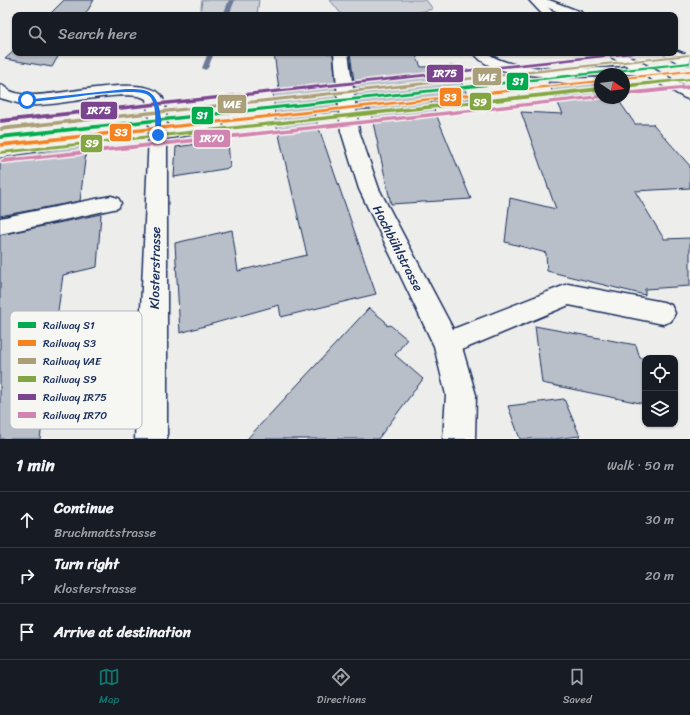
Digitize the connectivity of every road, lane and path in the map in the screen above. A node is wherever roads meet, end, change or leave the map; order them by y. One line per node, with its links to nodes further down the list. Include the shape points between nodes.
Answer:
1 (534, 0): 3 (lane)
2 (538, 0): 4 (street)
3 (547, 12)
4 (569, 12)
5 (341, 56): 18 (street, Hochbühlstrasse, via 350,131 369,189)
6 (482, 56): 10 (lane, via 499,66 516,69 573,73)
7 (619, 56): 10 (lane)
8 (678, 56): 9 (street)
9 (687, 60)
10 (643, 70): 12 (lane)
11 (0, 90): 14 (street, Klosterstrasse, via 3,94 27,100 126,90 146,92 154,97)
12 (690, 95)
13 (215, 126): 14 (lane)
14 (158, 135): 19 (street, Klosterstrasse)
15 (111, 203): 16 (lane)
16 (0, 226)
17 (663, 313): 18 (lane, via 568,294)
18 (447, 344): 20 (street, Hochbühlstrasse, via 461,395)
19 (150, 439)
20 (459, 439)

